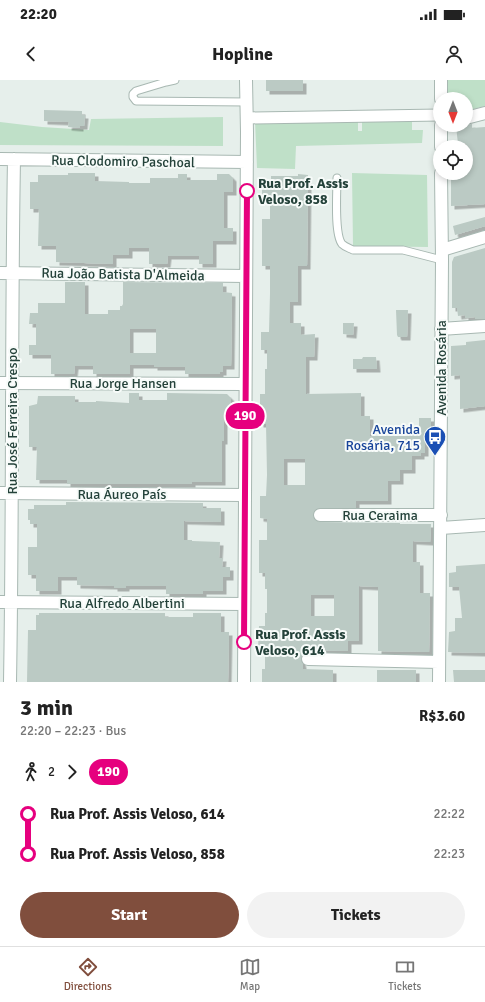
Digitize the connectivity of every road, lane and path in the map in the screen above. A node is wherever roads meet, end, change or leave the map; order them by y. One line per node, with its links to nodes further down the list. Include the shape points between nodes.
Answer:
1 (175, 80): 5 (lane, via 136,91 133,97 136,101)
2 (246, 80): 5 (street)
3 (441, 80): 4 (street)
4 (441, 92)
5 (247, 102): 9 (street)
6 (485, 113): 8 (street)
7 (433, 115): 9 (street)
8 (473, 116)
9 (247, 118): 12 (street)
10 (0, 159): 11 (street, Rua Clodomiro Paschoal)
11 (14, 159): 12 (street, Rua Clodomiro Paschoal); 17 (street, Rua José Ferreira Crespo)
12 (247, 162): 18 (street)
13 (337, 178): 16 (lane, via 337,231 347,248 403,250)
14 (441, 180): 16 (street, Avenida Rosária)
15 (485, 237): 16 (street)
16 (442, 255): 20 (street, Avenida Rosária)
17 (6, 273): 18 (street, Rua João Batista D'Almeida); 22 (street, Rua José Ferreira Crespo)
18 (246, 276): 23 (street)
19 (485, 326): 20 (street)
20 (441, 329): 28 (street, Avenida Rosária)
21 (0, 383): 22 (street, Rua Jorge Hansen)
22 (12, 383): 23 (street, Rua Jorge Hansen); 25 (street, Rua José Ferreira Crespo)
23 (246, 384): 26 (street)
24 (0, 493): 25 (street, Rua Áureo País)
25 (12, 494): 26 (street, Rua Áureo País); 31 (street, Rua José Ferreira Crespo)
26 (245, 495): 32 (street)
27 (320, 515): 28 (street, Rua Ceraima)
28 (441, 515): 30 (street, Avenida Rosária)
29 (485, 525): 30 (street)
30 (441, 528): 34 (street, Avenida Rosária)
31 (6, 602): 32 (street, Rua Alfredo Albertini); 35 (street, Rua José Ferreira Crespo)
32 (244, 604): 36 (street)
33 (308, 659): 34 (street)
34 (439, 662): 37 (street, Avenida Rosária)
35 (10, 682)
36 (244, 682)
37 (439, 682)

